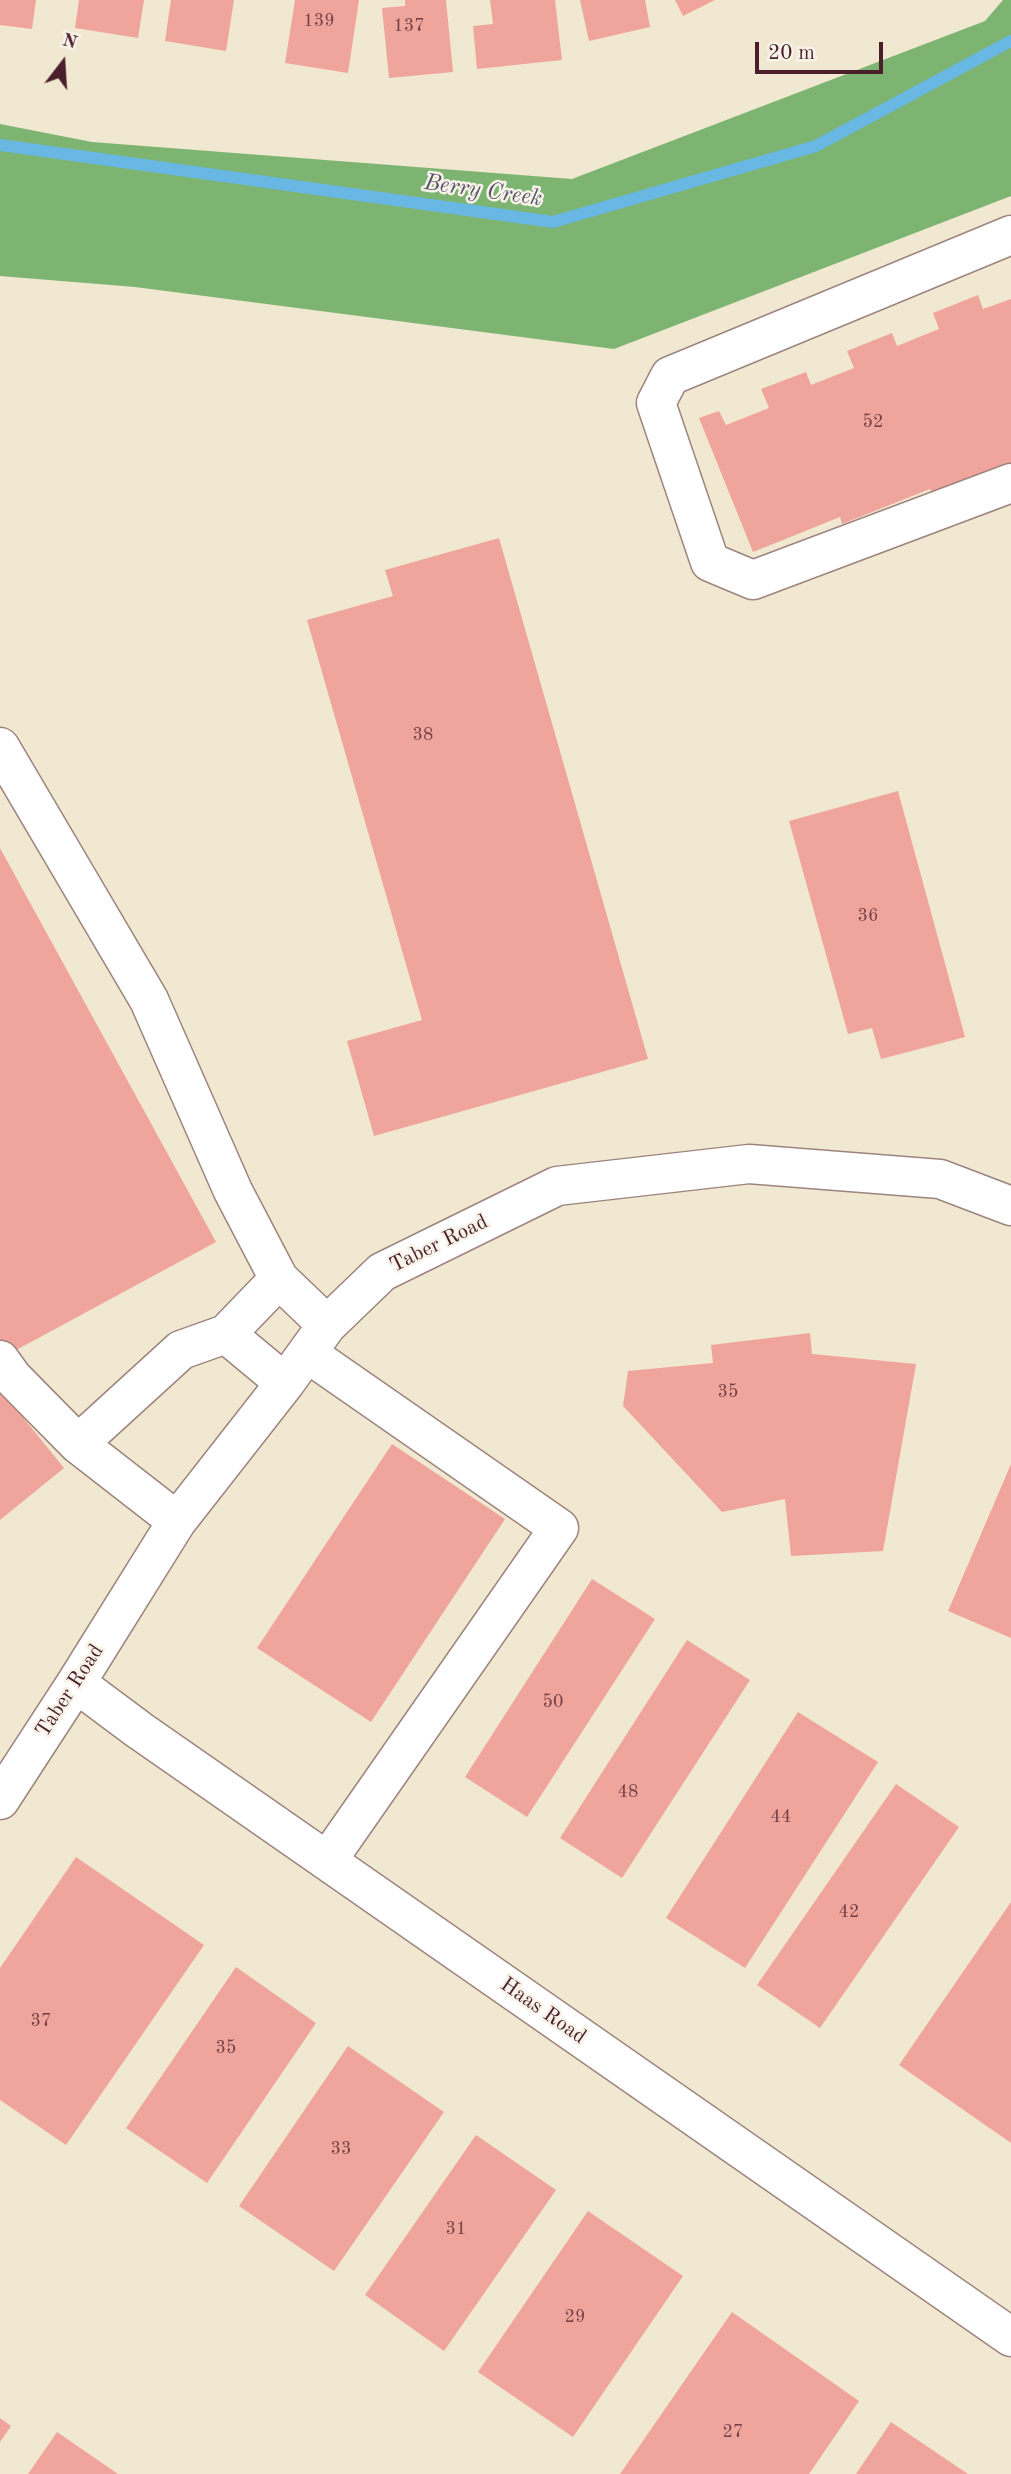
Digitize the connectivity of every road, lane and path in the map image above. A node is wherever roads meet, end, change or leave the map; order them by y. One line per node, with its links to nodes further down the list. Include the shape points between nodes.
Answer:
1 (1011, 235): 2 (street, via 670,376 656,403 710,562 753,580)
2 (1011, 483)
3 (0, 747): 5 (street, via 149,1000 233,1191)
4 (1011, 1206): 7 (street, Taber Road, via 940,1179 749,1164 556,1186 382,1272)
5 (279, 1279): 6 (street); 7 (street)
6 (226, 1334): 7 (street); 9 (street, via 181,1350)
7 (306, 1354): 10 (street, Taber Road); 13 (street, via 559,1528)
8 (0, 1360): 9 (street)
9 (78, 1444): 10 (street)
10 (177, 1521): 11 (street, Taber Road)
11 (76, 1684): 12 (street, Taber Road); 13 (street, Haas Road)
12 (0, 1800)
13 (327, 1861): 14 (street, Haas Road)
14 (1011, 2337)

